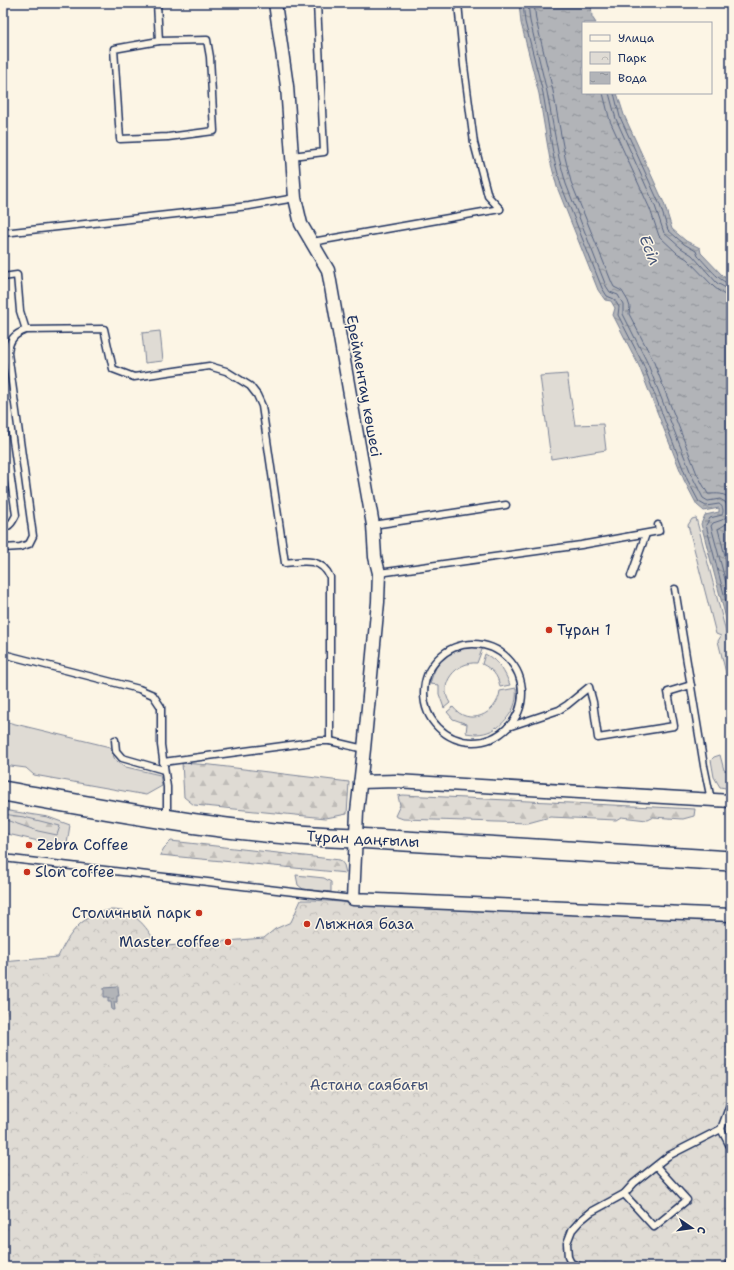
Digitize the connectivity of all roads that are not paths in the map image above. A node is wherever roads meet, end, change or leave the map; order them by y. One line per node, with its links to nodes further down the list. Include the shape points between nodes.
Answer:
1 (156, 3): 6 (lane)
2 (275, 3): 3 (lane); 7 (street, Ерейментау көшесі, via 287,86)
3 (294, 3)
4 (317, 3): 7 (lane, via 324,152)
5 (458, 3): 10 (lane, via 474,143 488,196 500,209)
6 (159, 41): 6 (lane, via 114,49 120,139 168,137 214,131 211,64 207,40)
7 (292, 156): 8 (street, Ерейментау көшесі)
8 (295, 198): 9 (lane, via 249,206); 10 (street, Ерейментау көшесі, via 301,224)
9 (3, 233)
10 (312, 242): 15 (street, Ерейментау көшесі, via 328,270)
11 (3, 276): 12 (lane, via 17,275 20,311)
12 (26, 330): 19 (lane, via 12,338 8,345 8,353 32,536 29,544); 27 (lane, via 104,329 112,370 134,376 209,366 226,371 250,386 262,406 285,563 308,561 318,564 327,570 330,577)
13 (3, 424): 17 (lane, via 16,515 13,522)
14 (506, 505): 15 (lane)
15 (373, 525): 20 (street, Ерейментау көшесі)
16 (658, 525): 18 (lane, via 659,531)
17 (3, 528)
18 (646, 534): 20 (lane); 21 (lane)
19 (3, 548)
20 (379, 573): 28 (street, Ерейментау көшесі)
21 (631, 576)
22 (675, 589): 24 (lane)
23 (3, 654): 29 (lane, via 139,689 153,695 161,708)
24 (691, 685): 25 (lane, via 668,692 674,726 598,738 589,687 559,710); 33 (lane)
25 (508, 728): 25 (lane, via 517,716 522,688 519,674 503,653 493,647 470,643 453,647 438,657 428,670 424,686 424,703 430,718 440,730 452,738 482,742)
26 (115, 740): 30 (lane, via 116,751 122,758)
27 (330, 741): 28 (lane); 29 (lane)
28 (364, 749): 31 (street, Ерейментау көшесі)
29 (163, 762): 30 (lane)
30 (164, 770): 35 (lane)
31 (360, 782): 33 (street, via 396,781); 36 (street, Ерейментау көшесі)
32 (3, 791): 35 (main road, Тұран даңғылы)
33 (711, 800): 34 (street)
34 (731, 801)
35 (167, 819): 36 (main road, Тұран даңғылы, via 251,832)
36 (356, 838): 38 (main road, Тұран даңғылы); 39 (street, Ерейментау көшесі)
37 (3, 858): 39 (lane)
38 (728, 861)
39 (353, 899): 40 (street)
40 (731, 915)
41 (731, 1102): 42 (lane)
42 (721, 1129): 43 (lane); 44 (lane, via 668,1156)
43 (731, 1148)
44 (656, 1166): 45 (lane); 45 (lane, via 687,1200 654,1227)
45 (624, 1194): 47 (lane, via 591,1212 572,1230 568,1243 568,1257 572,1263)
46 (731, 1262): 48 (lane)
47 (581, 1267)
48 (728, 1267)

